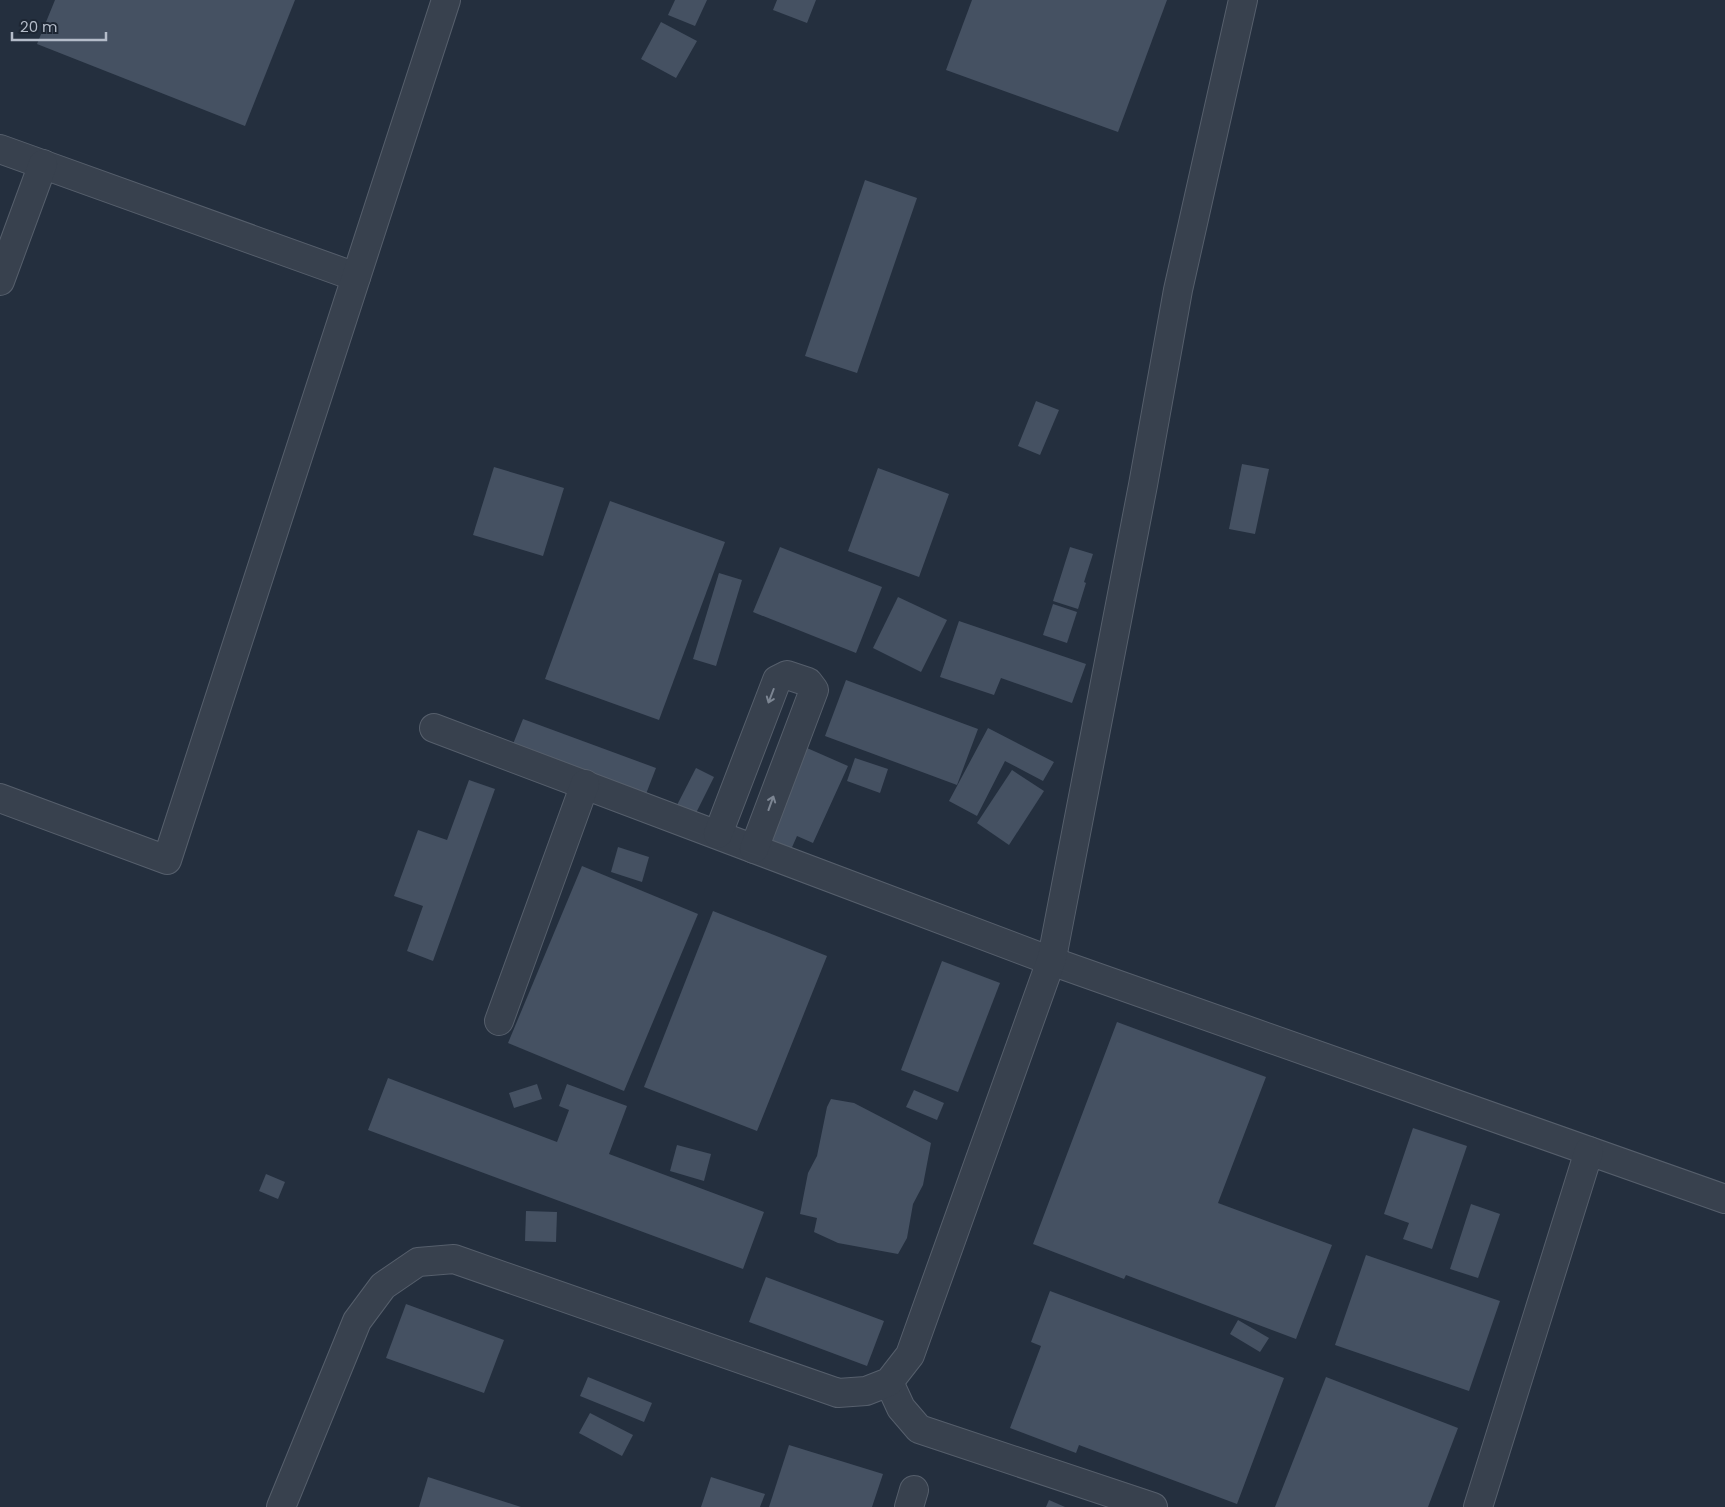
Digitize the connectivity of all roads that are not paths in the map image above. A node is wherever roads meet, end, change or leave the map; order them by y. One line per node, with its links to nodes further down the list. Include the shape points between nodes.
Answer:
1 (446, 0): 5 (street)
2 (1243, 0): 12 (street, via 1178,290)
3 (0, 149): 4 (street)
4 (42, 164): 5 (street); 6 (street)
5 (356, 278): 9 (street, via 167,860)
6 (0, 281)
7 (434, 728): 8 (street)
8 (585, 784): 10 (street); 13 (street)
9 (0, 798)
10 (718, 834): 11 (street); 11 (street, one-way to 10, via 814,690 808,682 787,676 777,680)
11 (754, 848): 12 (street)
12 (1051, 960): 14 (street); 16 (street, via 910,1355)
13 (498, 1020)
14 (1589, 1151): 15 (street); 19 (street)
15 (1725, 1199)
16 (889, 1382): 17 (street, via 866,1391 838,1393 454,1259 418,1262 383,1286 357,1320); 18 (street, via 901,1408 918,1429)
17 (281, 1507)
18 (1153, 1507)
19 (1478, 1507)

